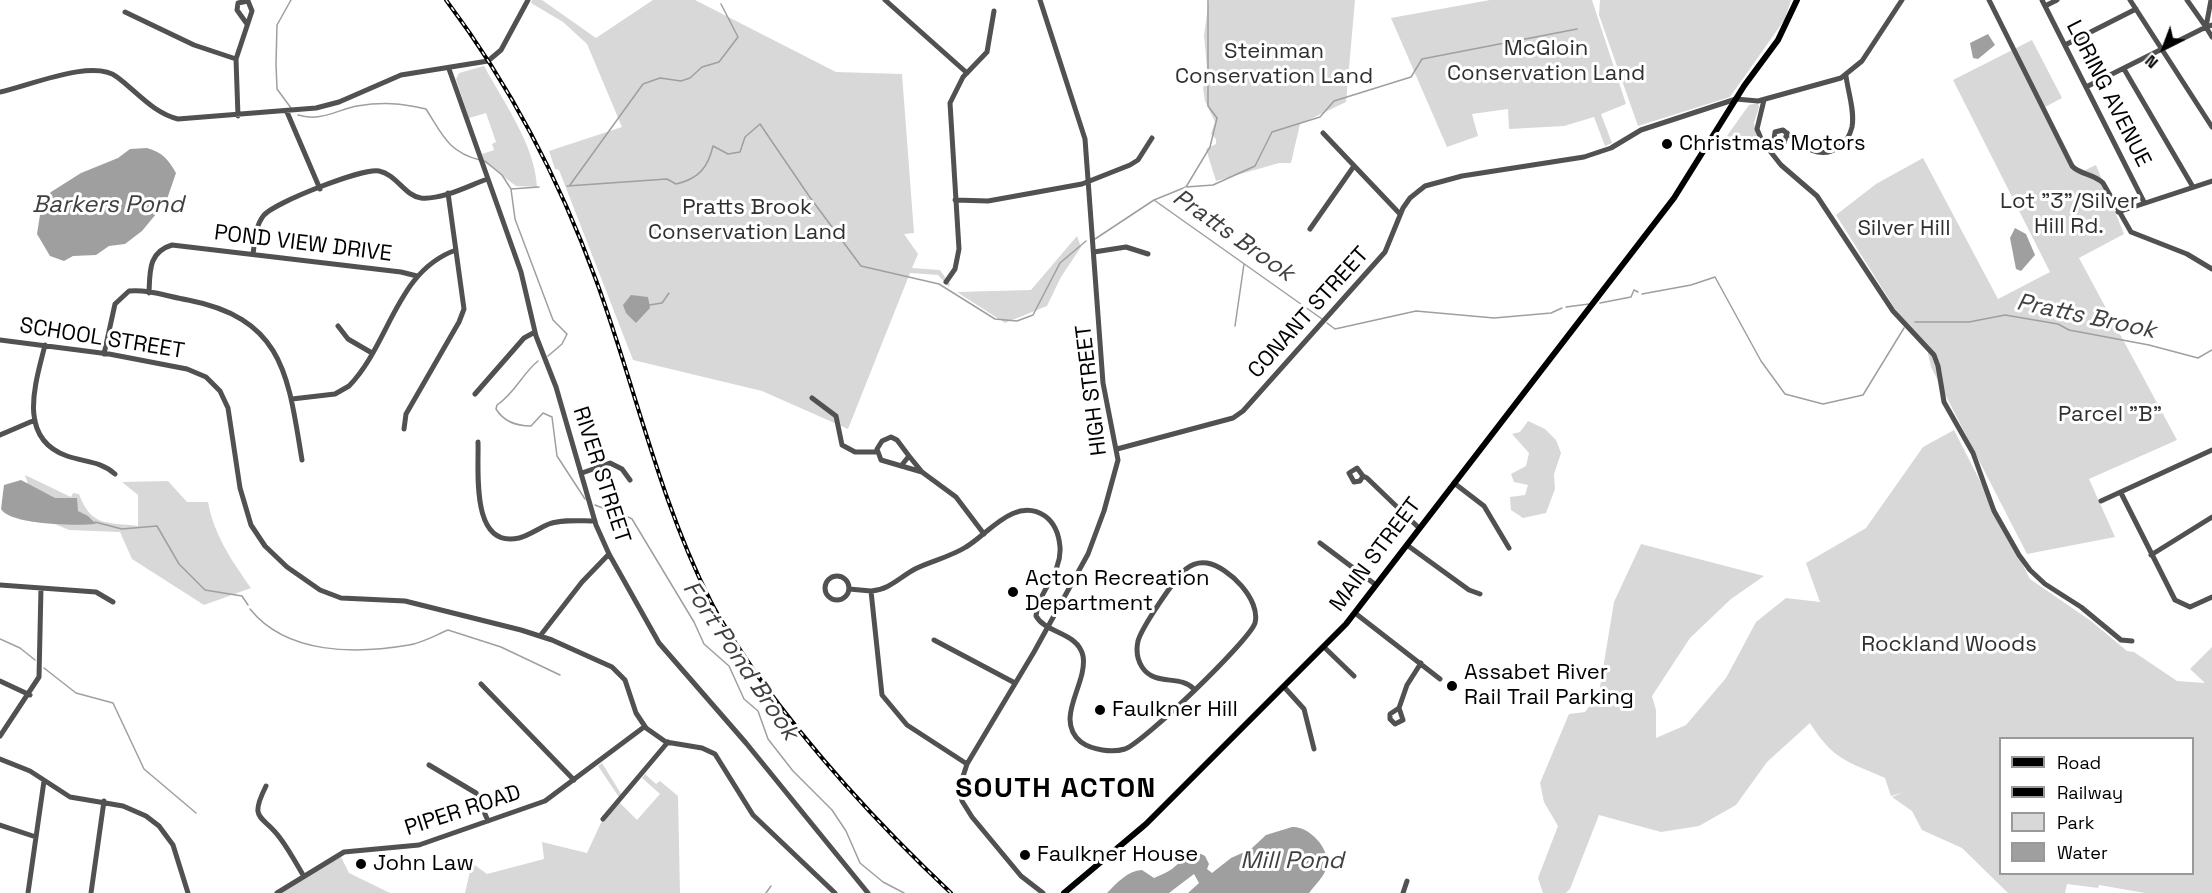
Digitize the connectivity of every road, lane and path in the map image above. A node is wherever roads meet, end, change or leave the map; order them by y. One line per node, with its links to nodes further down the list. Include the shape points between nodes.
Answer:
1 (528, 0): 21 (street, via 497,55)
2 (885, 0): 23 (street)
3 (1040, 0): 38 (street, HIGH STREET, via 1083,126)
4 (1797, 0): 27 (main road, MAIN STREET, via 1778,40)
5 (1902, 0): 24 (street, via 1870,50)
6 (1989, 0): 44 (street, via 2072,166 2103,183)
7 (2057, 0): 11 (street)
8 (2130, 0): 12 (street)
9 (2187, 0): 16 (street)
10 (2211, 0): 16 (street)
11 (2043, 3): 18 (street, LORING AVENUE)
12 (2136, 9): 18 (street); 19 (street)
13 (994, 11): 23 (street, via 987,52)
14 (125, 12): 20 (street, via 194,45)
15 (247, 24): 20 (street)
16 (2209, 26): 17 (street); 19 (street)
17 (2212, 37)
18 (2065, 45): 25 (street, LORING AVENUE)
19 (2162, 49): 22 (street); 31 (street)
20 (236, 59): 30 (street)
21 (449, 69): 29 (street, via 401,75 339,102); 36 (street, RIVER STREET)
22 (2124, 69): 25 (street); 39 (street)
23 (967, 73): 42 (street, via 950,103)
24 (1846, 76): 28 (street); 33 (street, via 1852,121 1844,142 1832,151 1819,153)
25 (2086, 87): 43 (street, LORING AVENUE)
26 (0, 92): 30 (street, via 100,69 112,73 159,112 174,118)
27 (1736, 99): 28 (street); 45 (street, CONANT STREET, via 1641,130 1590,156 1435,182 1415,192); 79 (main road, MAIN STREET, via 1674,198)
28 (1764, 100): 103 (street, via 1758,124 1762,141 1781,165 1818,196 1893,311 1934,356 1944,402 1980,470 1994,511 2019,555 2045,584 2121,640)
29 (287, 112): 30 (street); 40 (street)
30 (238, 116)
31 (2212, 127)
32 (1323, 133): 35 (street)
33 (1787, 133)
34 (1152, 138): 38 (street, via 1138,160)
35 (1354, 166): 45 (street); 46 (street)
36 (487, 179): 41 (street); 56 (street, RIVER STREET, via 524,283)
37 (2212, 181): 39 (street)
38 (1089, 182): 42 (street, via 988,201); 48 (street, HIGH STREET)
39 (2193, 187): 43 (street)
40 (320, 189): 41 (street, via 376,170 390,175 419,197); 49 (street, via 266,213 256,230)
41 (448, 193): 47 (street)
42 (955, 200): 53 (street, via 958,256 955,270)
43 (2144, 202): 44 (street)
44 (2118, 212): 51 (street, via 2131,232 2194,257)
45 (1400, 214): 68 (street, CONANT STREET, via 1385,252 1243,411 1233,418)
46 (1310, 229)
47 (456, 250): 52 (street, via 429,264); 65 (street, via 463,314 406,414)
48 (1094, 252): 50 (street, via 1126,247); 68 (street, HIGH STREET, via 1103,383)
49 (253, 254): 52 (street, POND VIEW DRIVE); 54 (street, POND VIEW DRIVE, via 167,247 153,259)
50 (1148, 254)
51 (2212, 269)
52 (417, 276): 59 (street)
53 (946, 282)
54 (149, 293): 60 (street, via 129,291 118,298); 63 (street, via 220,308 249,324 277,356)
55 (338, 326): 59 (street, via 348,339)
56 (535, 332): 61 (street, via 524,338); 75 (street, RIVER STREET)
57 (0, 340): 58 (street, SCHOOL STREET)
58 (45, 345): 60 (street, SCHOOL STREET); 64 (street, via 31,404)
59 (372, 353): 63 (street, via 346,389)
60 (104, 354): 101 (street, SCHOOL STREET, via 195,371 216,386 228,408 240,488 251,525 274,556 320,590 354,600 409,602)
61 (475, 394)
62 (812, 398): 70 (street, via 836,416 842,445 855,452)
63 (292, 399): 72 (street)
64 (35, 420): 66 (street); 76 (street, via 40,433 54,448 74,458 99,463)
65 (404, 429)
66 (0, 435)
67 (478, 442): 83 (street, via 480,508 485,523 499,535 515,538 556,522)
68 (1117, 449): 100 (street, HIGH STREET, via 1116,472 1088,554)
69 (2212, 450): 80 (street)
70 (877, 452): 71 (street, via 882,441 891,437); 73 (street, via 884,463)
71 (909, 456): 73 (street); 74 (street)
72 (302, 460)
73 (901, 466): 74 (street)
74 (922, 472): 85 (street, via 956,497)
75 (582, 473): 78 (street, via 610,463 622,469); 83 (street, RIVER STREET)
76 (115, 474)
77 (1363, 476): 84 (street)
78 (630, 480)
79 (1454, 483): 84 (main road, MAIN STREET); 88 (street, via 1484,506)
80 (2121, 493): 81 (street); 90 (street)
81 (2101, 501)
82 (2212, 517): 90 (street)
83 (595, 521): 89 (street, RIVER STREET)
84 (1419, 528): 87 (main road, MAIN STREET)
85 (984, 534): 95 (street, via 962,550 914,569 883,589); 100 (street, via 1010,514 1022,511 1040,513 1053,524 1059,537 1059,561 1036,613)
86 (1320, 543): 92 (street)
87 (1407, 544): 92 (main road, MAIN STREET); 96 (street)
88 (1509, 548)
89 (609, 554): 101 (street); 137 (street, RIVER STREET, via 657,641)
90 (2151, 555): 97 (street, via 2177,603 2190,607)
91 (0, 585): 93 (street)
92 (1376, 585): 99 (main road, MAIN STREET)
93 (41, 588): 98 (street, via 96,592); 113 (street, via 40,672)
94 (849, 589): 94 (street, via 848,581 839,576 826,584 827,594 835,600 844,598); 95 (street)
95 (871, 591): 120 (street, via 882,694 907,725)
96 (1480, 594)
97 (2212, 597)
98 (113, 602)
99 (1355, 613): 104 (main road, MAIN STREET); 105 (street)
100 (1049, 626): 109 (street, HIGH STREET); 112 (street, via 1073,640 1082,654 1082,673 1070,723 1075,735 1089,746 1127,748 1160,723)
101 (540, 636): 115 (street, SCHOOL STREET, via 618,672)
102 (934, 640): 109 (street)
103 (2132, 641)
104 (1325, 648): 106 (street); 111 (main road, MAIN STREET)
105 (1421, 663): 107 (street); 114 (street, via 1408,682)
106 (1354, 675)
107 (1440, 678)
108 (0, 681): 113 (street)
109 (1015, 683): 120 (street, HIGH STREET)
110 (481, 684): 122 (street)
111 (1285, 688): 118 (street, via 1303,706); 139 (main road, MAIN STREET, via 1139,832)
112 (1194, 689): 112 (street, via 1186,682 1151,676 1140,664 1137,648 1142,632 1178,578 1192,565 1206,563 1220,568 1245,591 1256,616 1249,634)
113 (30, 695): 116 (street)
114 (1399, 708)
115 (644, 727): 117 (street); 122 (street, PIPER ROAD)
116 (0, 736)
117 (668, 742): 126 (street); 136 (street, via 704,748 718,756 751,813)
118 (1314, 749)
119 (0, 759): 123 (street)
120 (967, 764): 138 (street, HIGH STREET, via 959,789 968,812 1021,876)
121 (429, 765): 127 (street, via 476,793)
122 (574, 780): 127 (street, PIPER ROAD, via 547,800)
123 (44, 781): 125 (street, via 70,797); 129 (street)
124 (266, 786): 130 (street, via 258,806 260,818 279,836)
125 (104, 801): 133 (street); 134 (street, via 135,810 159,826 174,845)
126 (603, 819)
127 (488, 821): 130 (street, PIPER ROAD, via 410,847 346,852)
128 (0, 825): 129 (street)
129 (36, 837): 132 (street)
130 (303, 875): 135 (street, PIPER ROAD)
131 (1407, 881): 140 (street)
132 (28, 893)
133 (91, 893)
134 (188, 893)
135 (278, 893)
136 (835, 893)
137 (868, 893)
138 (1043, 893)
139 (1064, 893)
140 (1403, 893)

